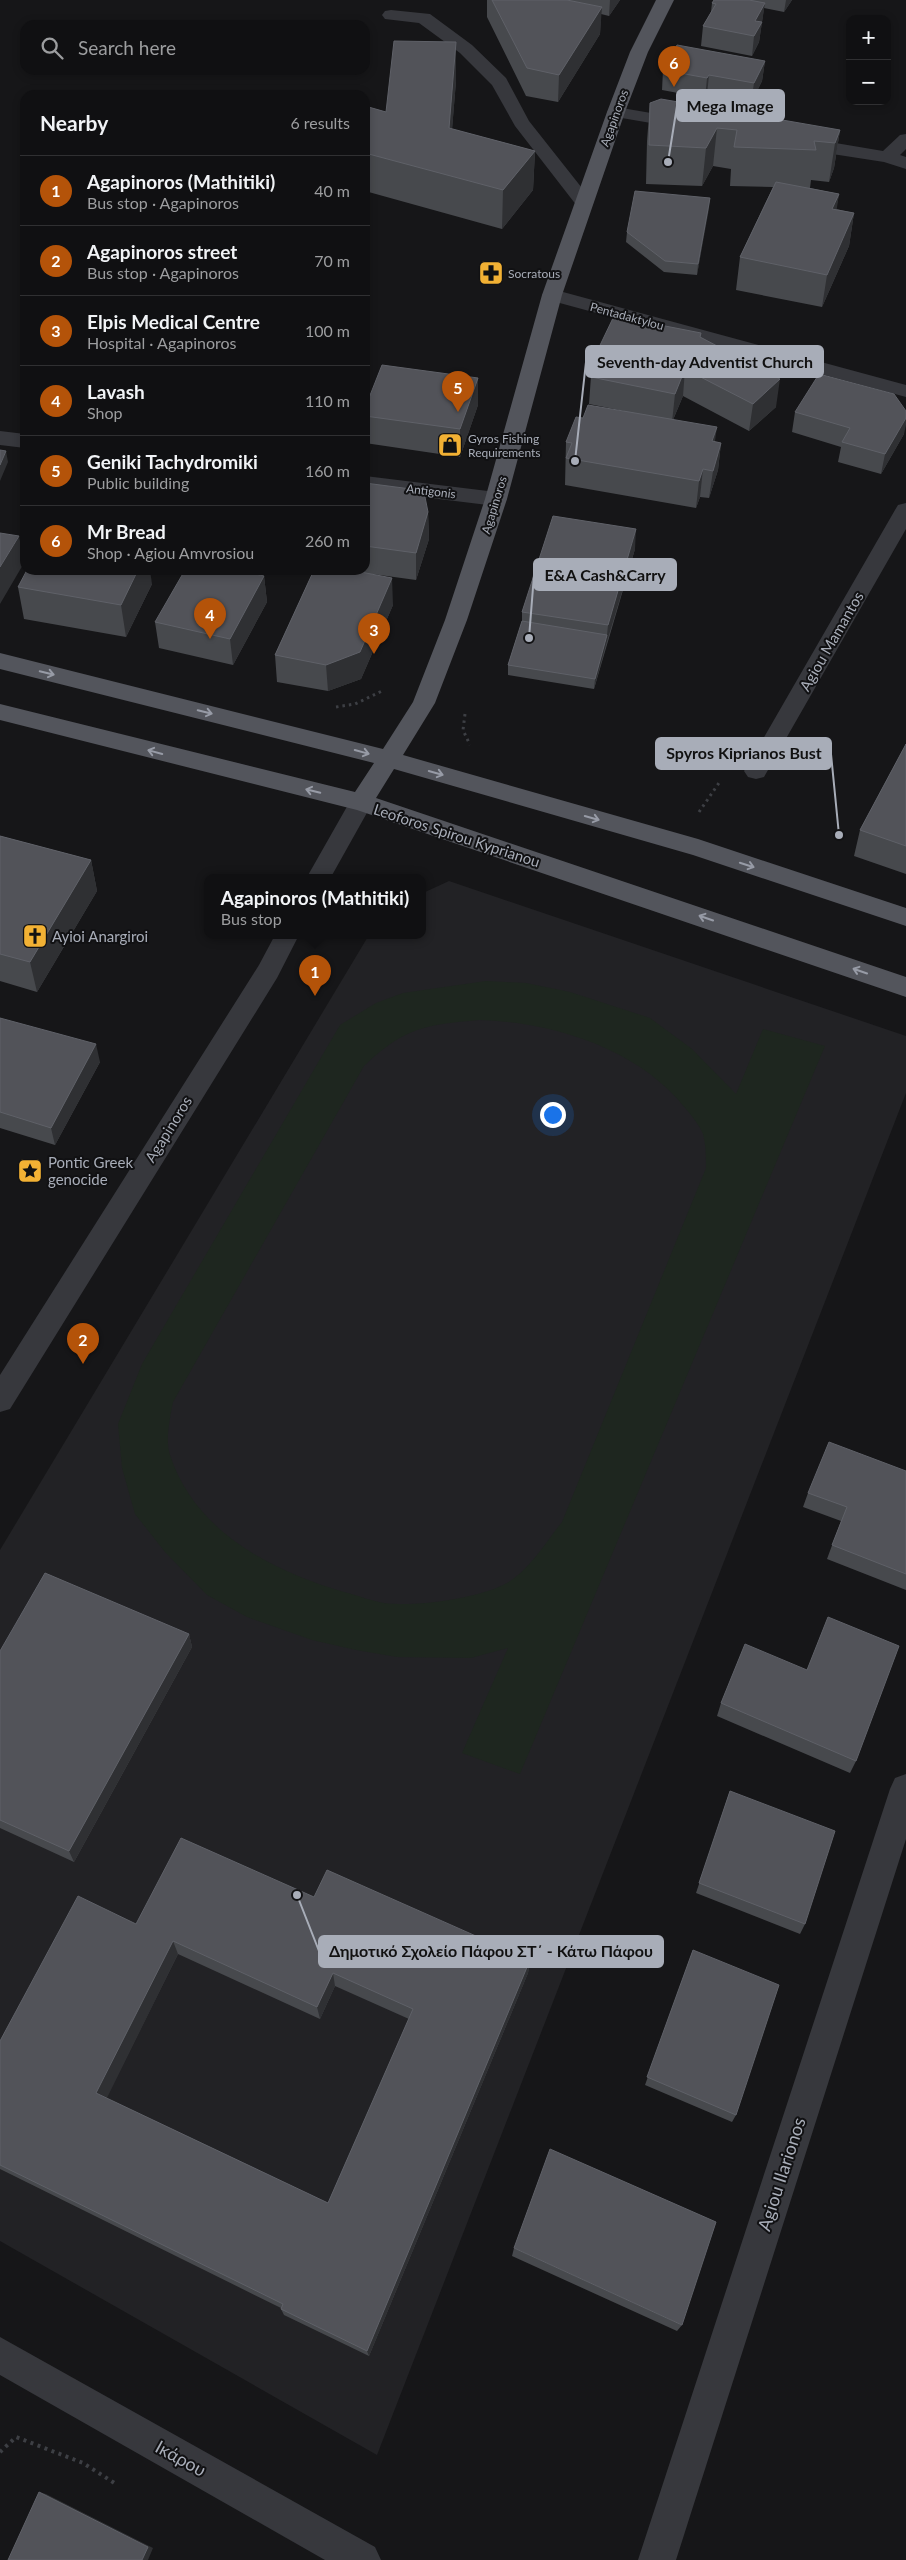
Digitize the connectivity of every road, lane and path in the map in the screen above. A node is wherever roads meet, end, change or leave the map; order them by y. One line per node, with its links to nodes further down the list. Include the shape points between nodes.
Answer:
1 (665, 0): 3 (main road, Agapinoros, via 639,52)
2 (391, 15): 9 (street, via 424,18 466,49 500,82 520,122)
3 (616, 112): 4 (street); 9 (main road, Agapinoros)
4 (703, 127)
5 (906, 138): 7 (street)
6 (780, 140): 7 (street)
7 (887, 157): 8 (street)
8 (906, 163)
9 (584, 202): 10 (main road, Agapinoros)
10 (552, 296): 11 (street, Pentadaktylou); 15 (main road, Agapinoros)
11 (906, 391)
12 (0, 438): 13 (street)
13 (20, 440)
14 (370, 484): 15 (street, Antigonis)
15 (496, 500): 19 (main road, Agapinoros, via 456,620 424,702)
16 (906, 510): 20 (street, Agiou Mamantos)
17 (0, 661): 19 (main road, one-way to 19)
18 (0, 712): 21 (main road, Leoforos Spirou Kyprianou, one-way to 18)
19 (389, 759): 21 (main road, Agapinoros); 23 (main road, one-way to 23, via 698,848)
20 (756, 771)
21 (361, 802): 22 (street, Agapinoros); 25 (main road, Leoforos Spirou Kyprianou, one-way to 21)
22 (321, 874)
23 (906, 917)
24 (285, 939): 26 (street, Agapinoros)
25 (906, 987)
26 (0, 1400)
27 (906, 1789): 32 (street, Agiou Ilarionos)
28 (0, 2355): 31 (street, Ικάρου)
29 (0, 2452): 30 (path, via 16,2437 83,2463)
30 (116, 2484)
31 (362, 2560)
32 (657, 2560)

